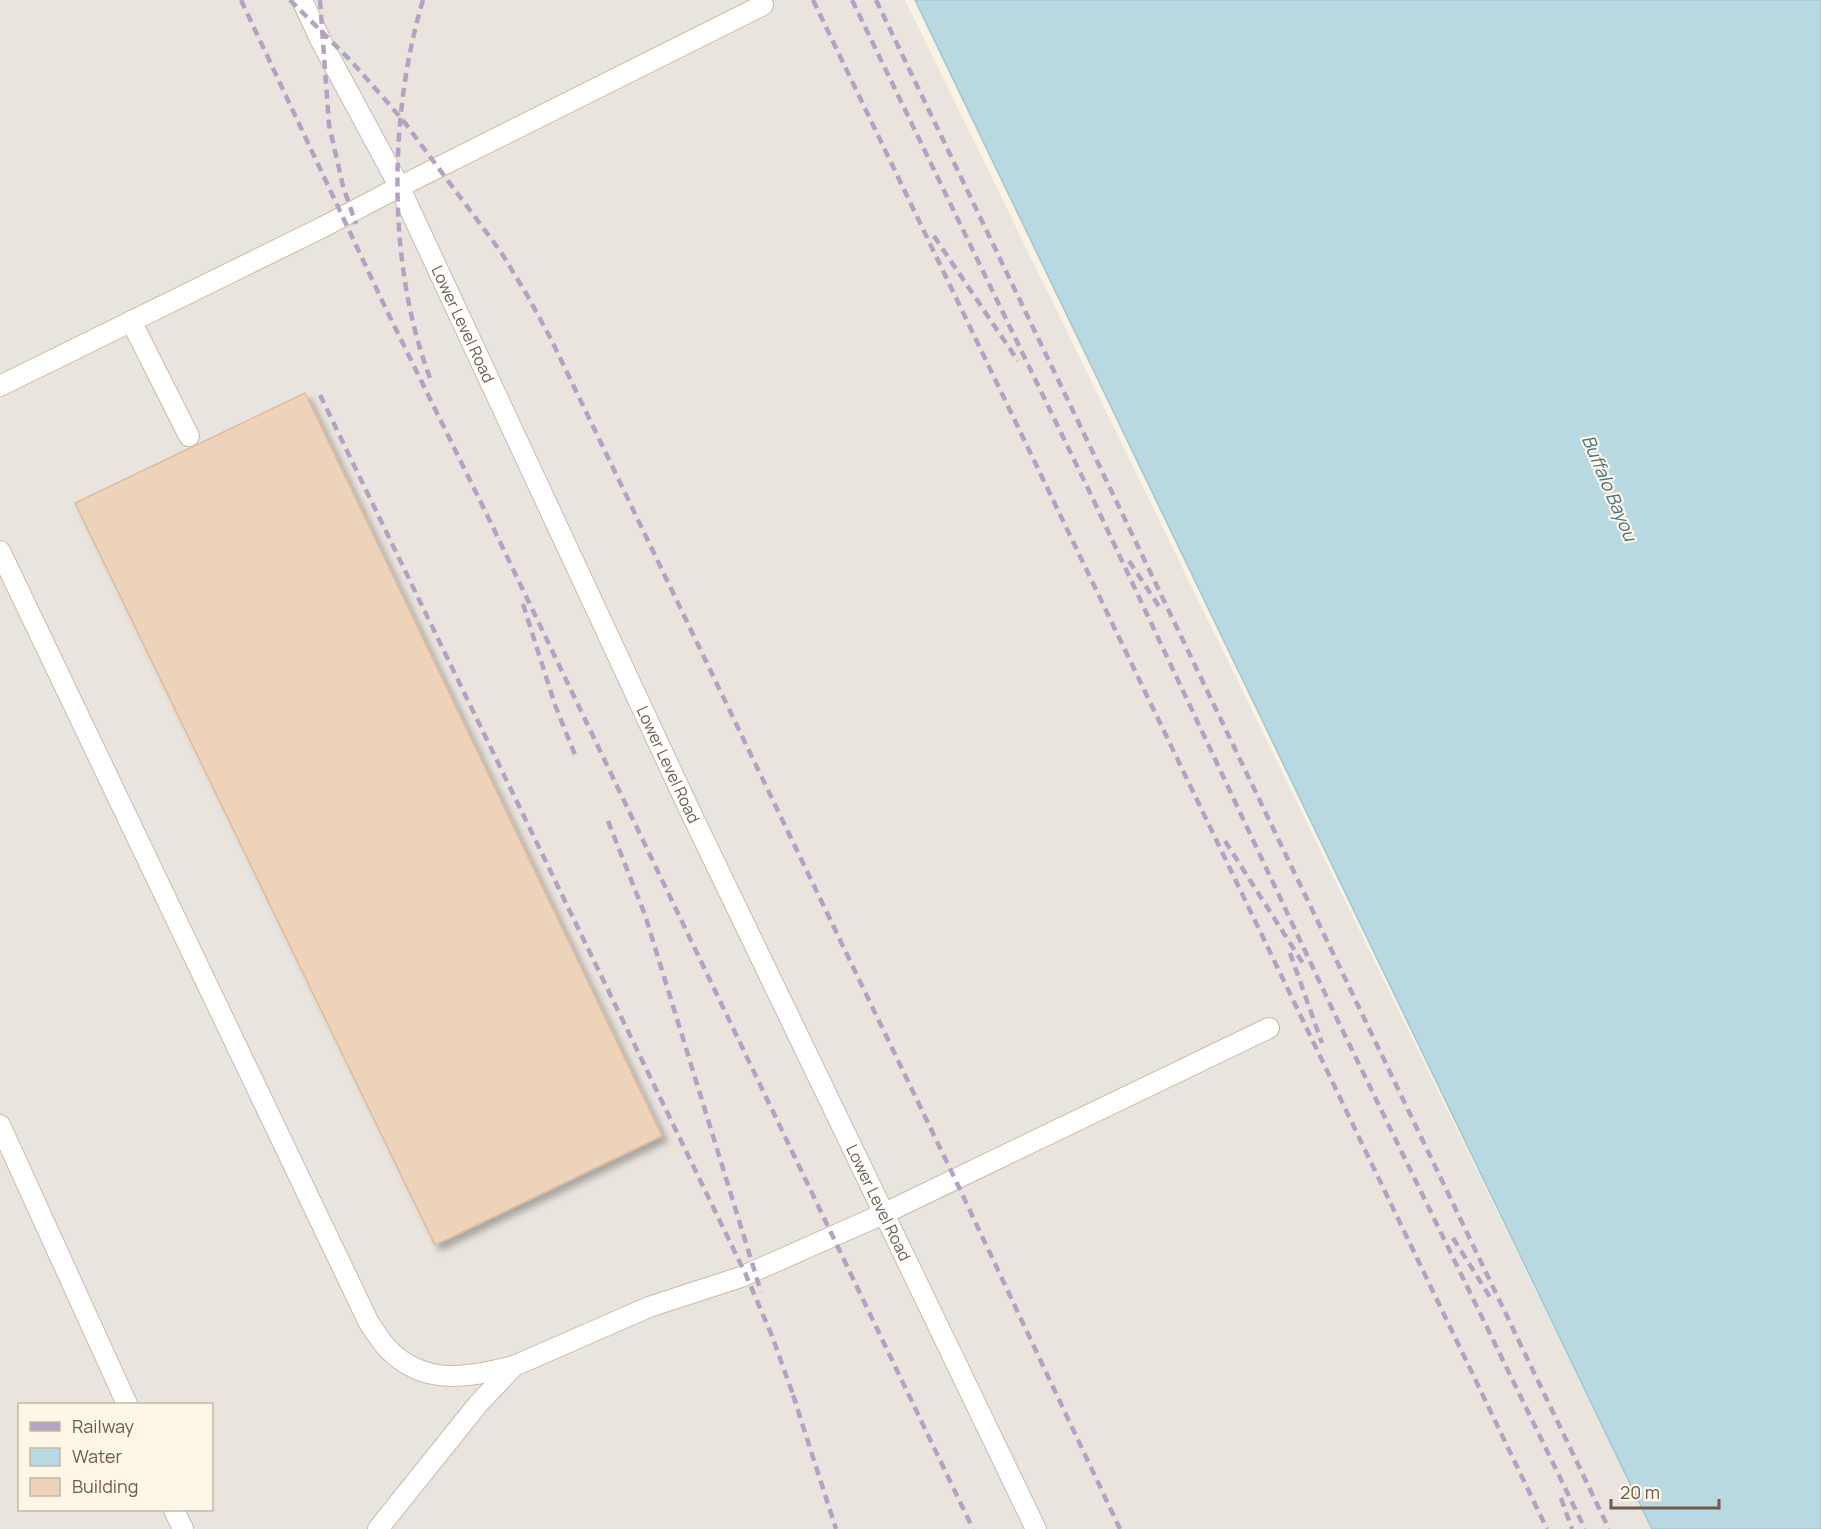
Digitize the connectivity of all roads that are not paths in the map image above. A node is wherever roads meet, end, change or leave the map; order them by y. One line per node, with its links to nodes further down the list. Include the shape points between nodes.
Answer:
1 (302, 0): 3 (lane, Lower Level Road)
2 (762, 5): 3 (lane)
3 (399, 187): 4 (lane); 10 (lane, Lower Level Road)
4 (131, 321): 5 (lane); 6 (lane)
5 (0, 386)
6 (189, 436)
7 (0, 551): 11 (lane, via 369,1323 388,1349 415,1370 470,1376)
8 (1269, 1028): 10 (lane)
9 (0, 1125): 12 (lane)
10 (883, 1214): 11 (lane, via 741,1277 649,1307); 16 (lane, Lower Level Road)
11 (514, 1365): 15 (lane)
12 (127, 1403)
13 (175, 1511): 14 (lane)
14 (183, 1529)
15 (378, 1529)
16 (1036, 1529)

